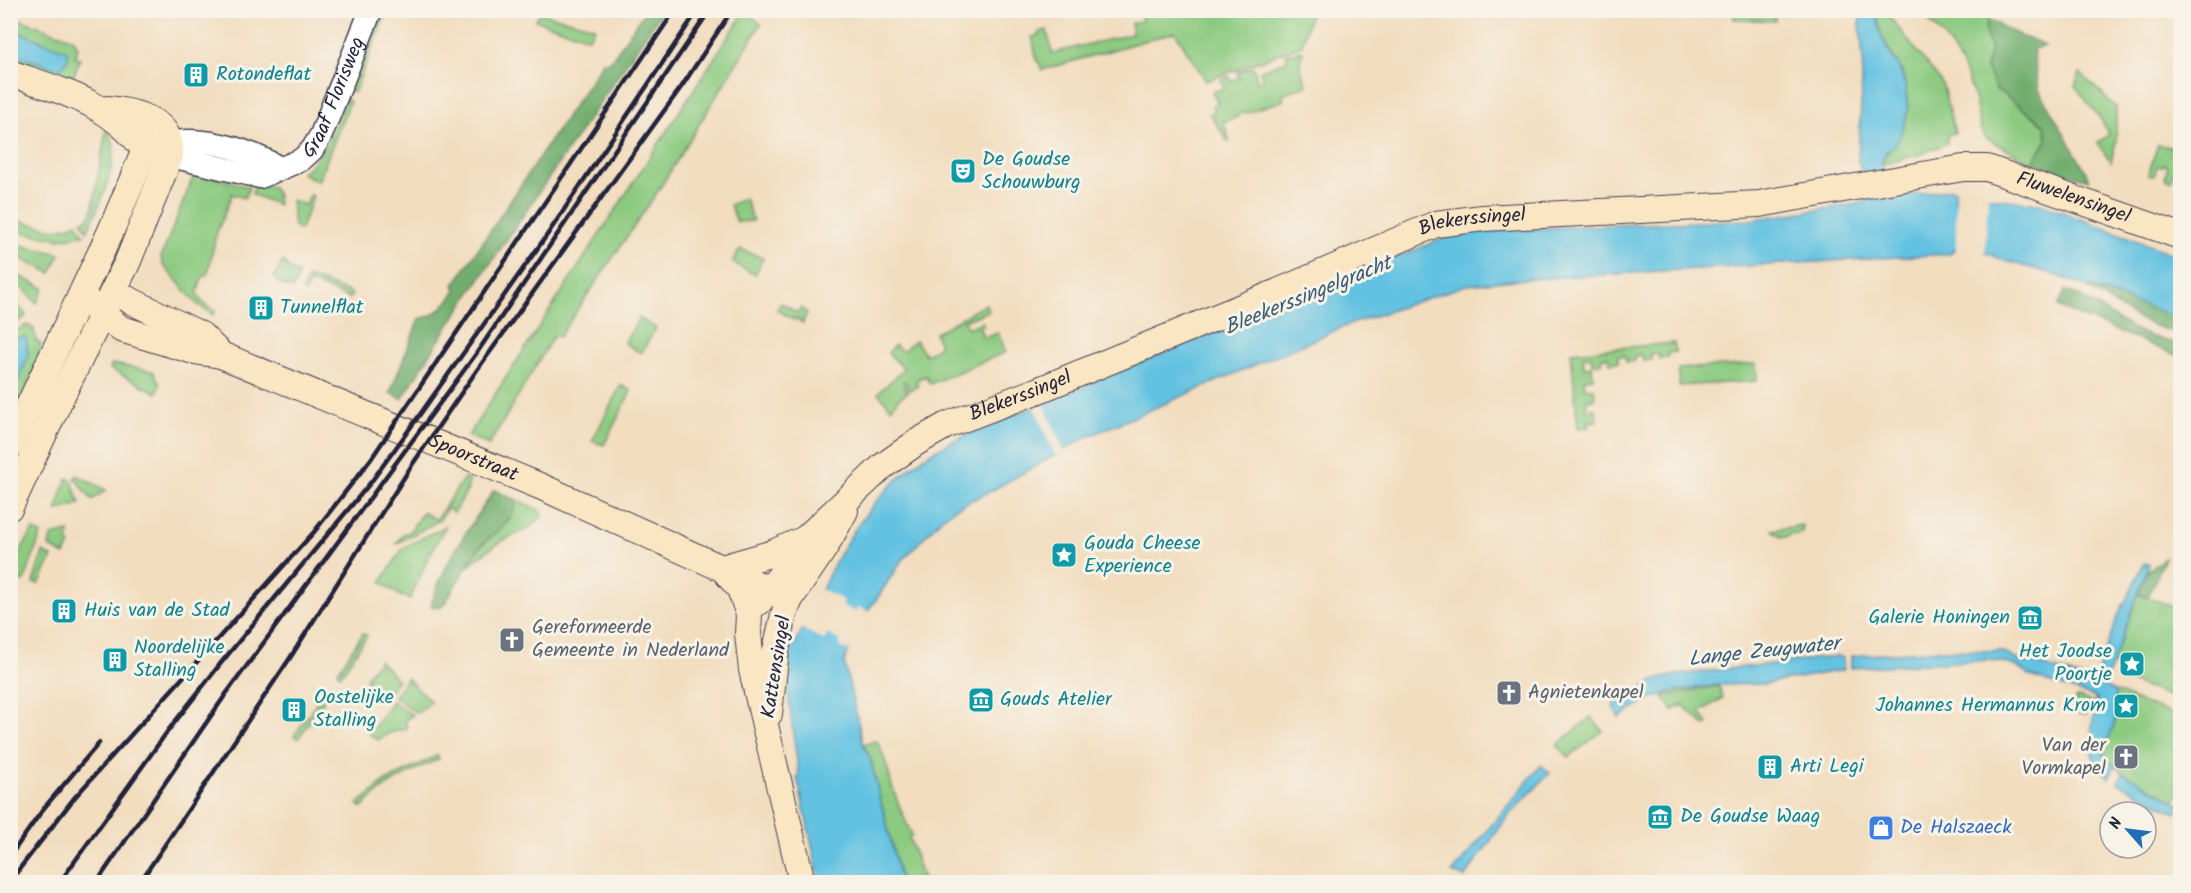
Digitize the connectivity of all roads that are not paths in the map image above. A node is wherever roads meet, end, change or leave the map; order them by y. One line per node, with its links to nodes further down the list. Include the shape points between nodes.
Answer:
1 (371, 10): 4 (street, Graaf Florisweg, via 321,135 306,155 281,170 266,160 192,140)
2 (10, 73): 3 (main road)
3 (102, 108): 4 (main road, via 125,110 160,124); 5 (main road, via 132,132)
4 (170, 149): 5 (street); 9 (main road, via 128,261)
5 (145, 150): 8 (main road)
6 (1963, 168): 7 (main road, Fluwelensingel, via 2005,172); 11 (main road, Blekerssingel, via 1759,204 1483,218 1436,224 947,425 895,457)
7 (2181, 236)
8 (81, 296): 9 (main road); 10 (main road)
9 (107, 303): 12 (main road); 14 (main road, Spoorstraat, via 201,335 221,356 542,487)
10 (10, 446)
11 (857, 490): 13 (main road, Blekerssingel); 15 (main road, Blekerssingel, via 825,547)
12 (11, 501)
13 (805, 539): 14 (main road); 15 (main road)
14 (722, 568): 15 (main road, Spoorstraat); 16 (main road, via 740,590)
15 (780, 594): 16 (main road); 17 (main road, Kattensingel, via 784,614)
16 (749, 614): 17 (main road, Kattensingel, via 752,670)
17 (767, 735): 18 (main road, Kattensingel)
18 (802, 882)

